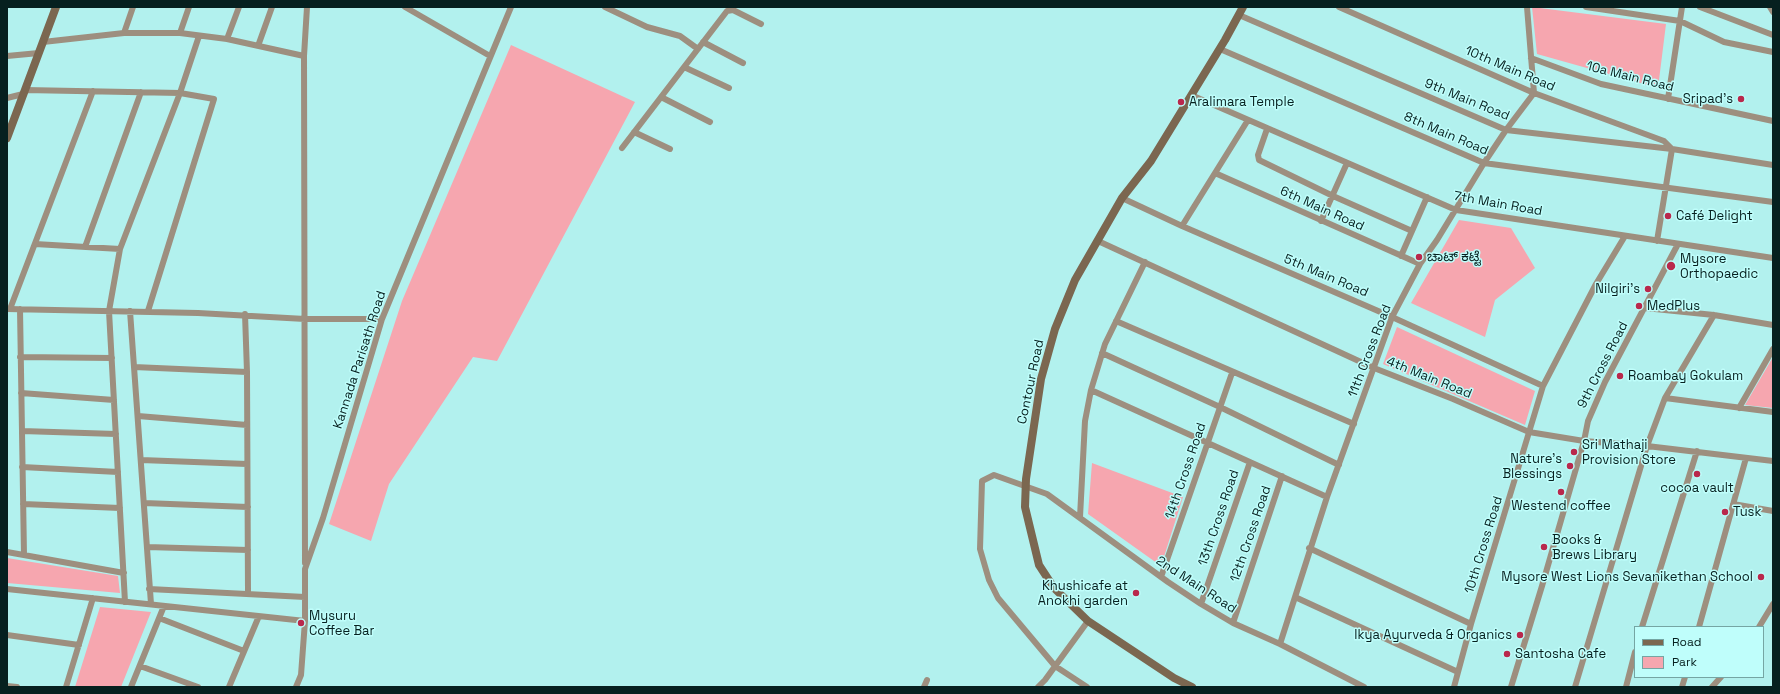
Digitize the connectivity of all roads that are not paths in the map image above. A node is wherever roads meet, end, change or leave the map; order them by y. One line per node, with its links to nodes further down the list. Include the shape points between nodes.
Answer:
1 (56, 7): 26 (main road)
2 (133, 7): 21 (street)
3 (189, 7): 22 (street)
4 (239, 7): 25 (street)
5 (272, 7): 28 (street)
6 (307, 7): 34 (street)
7 (405, 7): 35 (street)
8 (511, 7): 35 (street, Kannada Parisath Road)
9 (605, 7): 29 (street, via 647,27 680,36)
10 (1243, 7): 18 (main road, Contour Road)
11 (1339, 7): 43 (street, 10th Main Road)
12 (1527, 7): 36 (street)
13 (1586, 7): 19 (street)
14 (1682, 7): 19 (street)
15 (1700, 7): 23 (street)
16 (1770, 7): 17 (street)
17 (1773, 12)
18 (1238, 15): 30 (main road, Contour Road); 53 (street, 9th Main Road)
19 (1680, 21): 31 (street, via 1724,42); 48 (street)
20 (761, 24): 27 (street, via 730,9)
21 (124, 33): 22 (street); 26 (street)
22 (180, 33): 24 (street)
23 (1773, 35)
24 (198, 36): 25 (street); 44 (street)
25 (226, 39): 28 (street)
26 (43, 42): 32 (main road)
27 (702, 42): 29 (street); 37 (street)
28 (258, 46): 34 (street)
29 (698, 49): 38 (street)
30 (1220, 49): 45 (main road, Contour Road); 59 (street, 8th Main Road)
31 (1773, 52)
32 (39, 53): 33 (street); 41 (main road)
33 (7, 56)
34 (304, 56): 92 (street)
35 (490, 56): 93 (street, Kannada Parisath Road)
36 (1531, 58): 43 (street); 48 (street, 10a Main Road, via 1601,84)
37 (743, 63)
38 (684, 67): 39 (street); 46 (street)
39 (729, 88)
40 (93, 91): 41 (street); 42 (street); 75 (street)
41 (24, 92): 47 (street); 55 (main road)
42 (141, 92): 44 (street); 77 (street)
43 (1534, 92): 53 (street, 11th Cross Road); 58 (street, 10th Main Road, via 1664,141)
44 (180, 93): 78 (street); 88 (street, via 214,99)
45 (1191, 95): 49 (street, 7th Main Road); 66 (main road, Contour Road, via 1152,161)
46 (661, 97): 51 (street); 54 (street)
47 (7, 98)
48 (1668, 99): 50 (street, 10a Main Road)
49 (1248, 120): 52 (street, 7th Main Road); 62 (street)
50 (1773, 121)
51 (710, 122)
52 (1267, 129): 60 (street, 7th Main Road); 64 (street, via 1258,158)
53 (1506, 130): 58 (street, 9th Main Road); 59 (street, 11th Cross Road)
54 (634, 132): 56 (street); 57 (street)
55 (7, 138)
56 (622, 148)
57 (670, 149)
58 (1672, 149): 61 (street, 9th Main Road); 63 (street)
59 (1484, 163): 63 (street, 8th Main Road); 68 (street, 11th Cross Road)
60 (1347, 164): 64 (street); 65 (street, 7th Main Road)
61 (1773, 165)
62 (1215, 173): 69 (street, 6th Main Road); 70 (street)
63 (1666, 188): 67 (street, 8th Main Road); 74 (street)
64 (1333, 196): 69 (street); 71 (street)
65 (1427, 197): 68 (street, 7th Main Road); 71 (street)
66 (1122, 198): 70 (street, 5th Main Road); 73 (main road, Contour Road)
67 (1773, 202)
68 (1456, 210): 72 (street, 7th Main Road); 82 (street, 11th Cross Road)
69 (1321, 221): 79 (street, 6th Main Road)
70 (1182, 226): 91 (street, 5th Main Road)
71 (1412, 231): 79 (street)
72 (1625, 236): 74 (street, 7th Main Road); 104 (street, 10th Cross Road, via 1596,284)
73 (1098, 241): 81 (street, 4th Main Road); 131 (main road, Contour Road, via 1075,280 1054,329 1041,379)
74 (1658, 241): 76 (street, 7th Main Road)
75 (35, 244): 77 (street); 84 (street)
76 (1678, 244): 80 (street, 7th Main Road); 83 (street, 9th Cross Road)
77 (85, 247): 78 (street)
78 (120, 249): 86 (street)
79 (1401, 256): 82 (street, 6th Main Road)
80 (1773, 258)
81 (1145, 262): 94 (street); 101 (street, 4th Main Road)
82 (1420, 264): 91 (street, 11th Cross Road)
83 (1646, 308): 90 (street); 118 (street, 9th Cross Road, via 1605,382 1588,421)
84 (9, 309): 85 (street)
85 (20, 309): 86 (street); 98 (street)
86 (109, 311): 87 (street); 99 (street)
87 (130, 311): 88 (street); 100 (street)
88 (148, 311): 89 (street)
89 (245, 314): 92 (street); 102 (street)
90 (1714, 316): 95 (street); 107 (street)
91 (1392, 317): 101 (street, 11th Cross Road); 104 (street, 5th Main Road)
92 (305, 319): 93 (street); 145 (street)
93 (382, 319): 145 (street, Kannada Parisath Road, via 323,518)
94 (1116, 321): 97 (street); 103 (street)
95 (1773, 325)
96 (1773, 349): 110 (street)
97 (1102, 353): 105 (street); 109 (street)
98 (20, 357): 99 (street); 106 (street)
99 (112, 358): 108 (street)
100 (134, 367): 102 (street); 112 (street)
101 (1374, 368): 113 (street, 11th Cross Road); 116 (street, 4th Main Road)
102 (247, 372): 114 (street)
103 (1232, 372): 109 (street, 14th Cross Road); 113 (street)
104 (1543, 386): 116 (street, 10th Cross Road)
105 (1091, 390): 119 (street); 139 (street, via 1085,421)
106 (21, 393): 108 (street); 115 (street)
107 (1665, 398): 110 (street); 120 (street)
108 (114, 400): 117 (street)
109 (1220, 407): 119 (street, 14th Cross Road); 127 (street)
110 (1739, 408): 111 (street)
111 (1773, 412)
112 (138, 416): 114 (street); 123 (street)
113 (1354, 424): 127 (street, 11th Cross Road)
114 (247, 425): 126 (street)
115 (22, 431): 117 (street); 128 (street)
116 (1529, 432): 118 (street, 4th Main Road); 164 (street, 10th Cross Road)
117 (116, 434): 129 (street)
118 (1584, 441): 120 (street, 4th Main Road); 191 (street, 9th Cross Road)
119 (1208, 443): 125 (street); 147 (street, 14th Cross Road)
120 (1647, 446): 121 (street, 4th Main Road); 192 (street)
121 (1697, 451): 122 (street, 4th Main Road); 165 (street)
122 (1746, 458): 124 (street, 4th Main Road); 135 (street)
123 (141, 460): 126 (street); 133 (street)
124 (1773, 461)
125 (1250, 462): 130 (street); 156 (street, 13th Cross Road)
126 (247, 464): 136 (street)
127 (1339, 465): 132 (street, 11th Cross Road)
128 (22, 467): 129 (street); 134 (street)
129 (118, 472): 137 (street)
130 (1282, 476): 132 (street); 163 (street, 12th Cross Road)
131 (1026, 486): 139 (street, 2nd Main Road, via 1047,494); 162 (main road, Contour Road, via 1025,507 1039,565 1054,588); 174 (street, 2nd Main Road, via 994,475 982,481 980,548 989,580 998,598)
132 (1327, 497): 141 (street, 11th Cross Road)
133 (144, 503): 136 (street); 140 (street)
134 (23, 504): 137 (street); 144 (street)
135 (1733, 504): 138 (street); 166 (street)
136 (248, 507): 142 (street)
137 (120, 508): 146 (street)
138 (1773, 511)
139 (1080, 517): 147 (street, 2nd Main Road)
140 (147, 547): 142 (street); 148 (street)
141 (1310, 548): 152 (street, 11th Cross Road); 164 (street)
142 (248, 550): 150 (street)
143 (7, 552): 144 (street)
144 (24, 555): 146 (street)
145 (305, 569): 151 (street, Kannada Parisath Road)
146 (124, 573): 154 (street)
147 (1161, 577): 156 (street, 2nd Main Road)
148 (150, 589): 150 (street); 155 (street)
149 (7, 590): 153 (street)
150 (248, 593): 151 (street)
151 (305, 597): 161 (street, Kannada Parisath Road)
152 (1295, 597): 169 (street, 11th Cross Road); 175 (street)
153 (93, 598): 154 (street); 170 (street)
154 (125, 602): 155 (street)
155 (151, 604): 158 (street)
156 (1201, 604): 163 (street, 2nd Main Road)
157 (1773, 604): 167 (street)
158 (164, 606): 159 (street); 160 (street)
159 (259, 616): 161 (street); 171 (street)
160 (160, 618): 171 (street); 173 (street)
161 (305, 621): 184 (street, Kannada Parisath Road, via 301,675)
162 (1088, 622): 174 (street); 188 (main road, Contour Road)
163 (1233, 622): 169 (street, 2nd Main Road)
164 (1471, 624): 175 (street, 10th Cross Road)
165 (1642, 626)
166 (1699, 626)
167 (1760, 626)
168 (7, 635): 170 (street)
169 (1280, 644): 189 (street, 2nd Main Road)
170 (79, 645): 180 (street)
171 (244, 651): 183 (street)
172 (1634, 656): 193 (street)
173 (140, 666): 181 (street); 182 (street)
174 (1055, 666): 186 (street); 187 (street)
175 (1458, 672): 190 (street, 10th Cross Road)
176 (1720, 678): 194 (street)
177 (927, 680): 185 (street)
178 (7, 686): 179 (street)
179 (17, 687)
180 (66, 687)
181 (131, 687)
182 (198, 687)
183 (228, 687)
184 (296, 687)
185 (924, 687)
186 (1038, 687)
187 (1087, 687)
188 (1192, 687)
189 (1364, 687)
190 (1454, 687)
191 (1511, 687)
192 (1575, 687)
193 (1626, 687)
194 (1712, 687)

